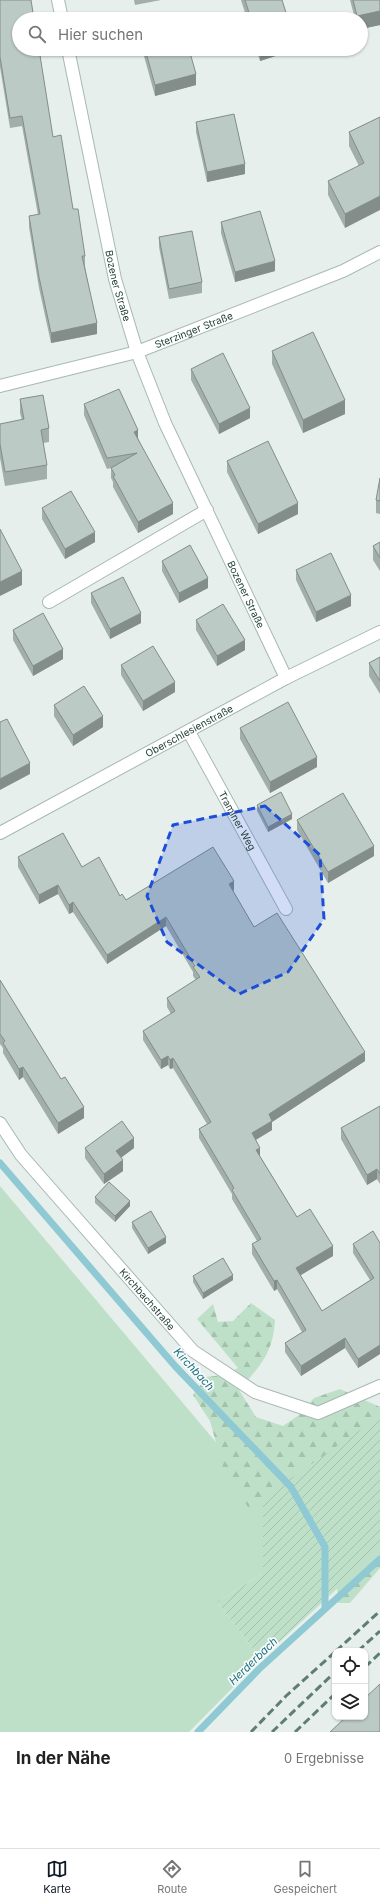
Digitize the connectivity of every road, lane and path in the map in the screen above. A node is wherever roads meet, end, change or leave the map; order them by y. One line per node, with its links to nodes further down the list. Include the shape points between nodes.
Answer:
1 (58, 0): 2 (street)
2 (61, 12)
3 (69, 56): 5 (street, Bozener Straße, via 115,278)
4 (380, 252): 5 (street, Sterzinger Straße, via 343,271)
5 (137, 352): 6 (street, Sterzinger Straße); 7 (street, Bozener Straße, via 165,423)
6 (0, 386)
7 (207, 510): 8 (street); 10 (street, Bozener Straße)
8 (49, 602)
9 (380, 632): 10 (street, Oberschlesienstraße)
10 (286, 678): 11 (street, Oberschlesienstraße)
11 (188, 732): 12 (street, Oberschlesienstraße); 13 (street, Traminer Weg)
12 (0, 833)
13 (286, 909)
14 (0, 1123): 15 (street, Kirchbachstraße, via 21,1155 193,1352 255,1392 318,1413)
15 (380, 1386)

